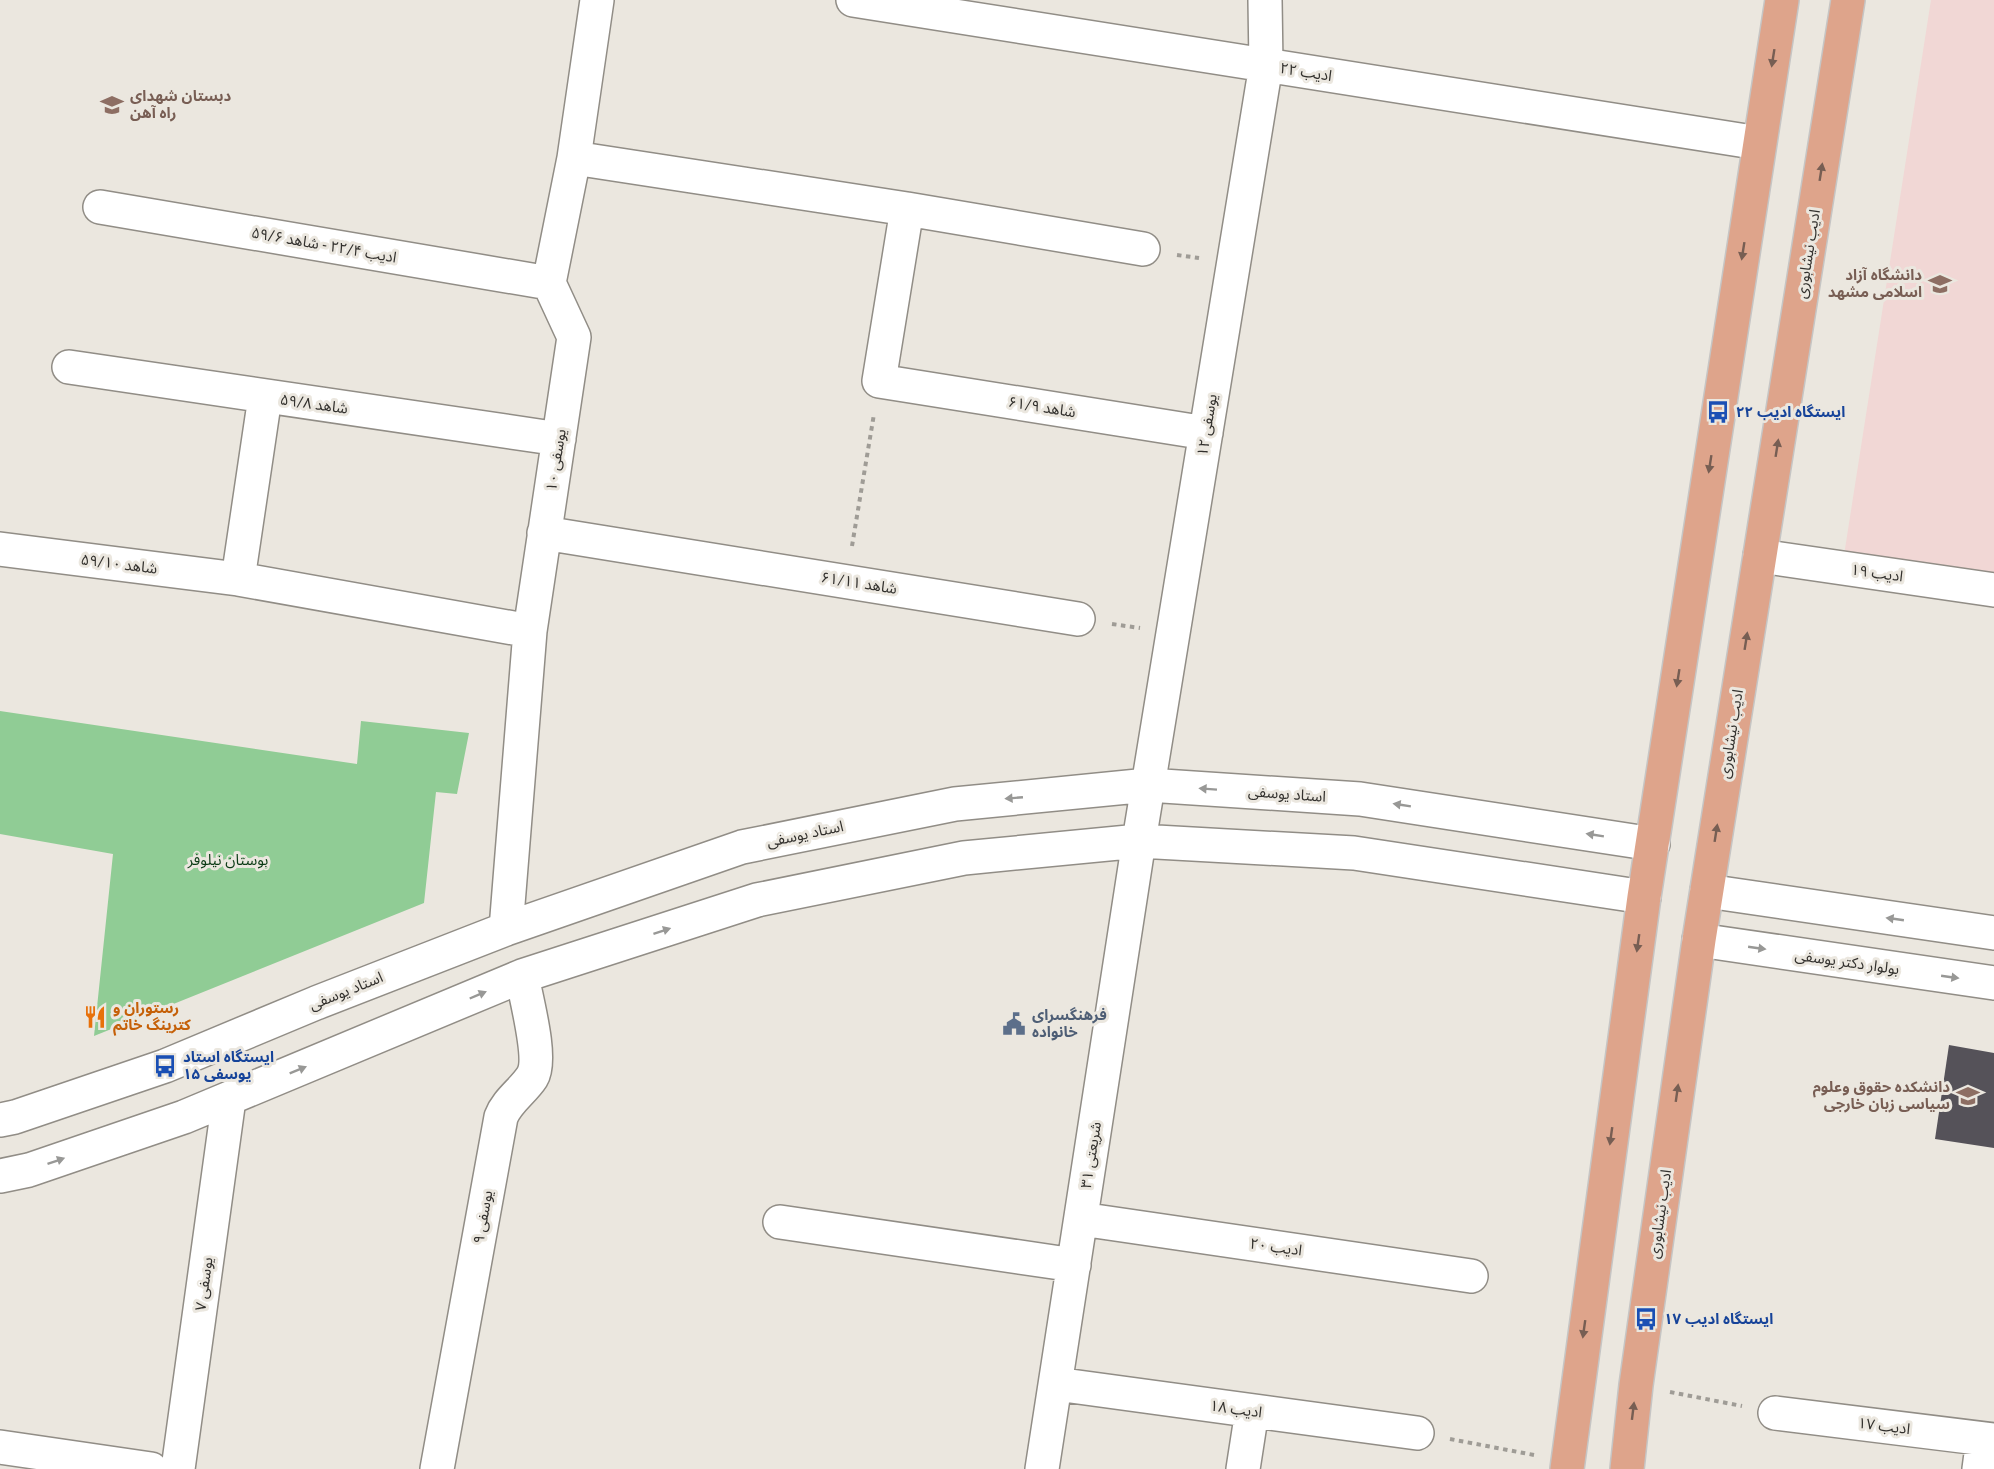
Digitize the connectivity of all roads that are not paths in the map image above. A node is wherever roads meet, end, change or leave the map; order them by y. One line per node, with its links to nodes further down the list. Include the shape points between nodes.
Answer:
1 (597, 0): 9 (street)
2 (853, 0): 6 (street, ادیب ۲۲)
3 (1265, 0): 7 (street, یوسفی ۱۲)
4 (1782, 0): 8 (main road, one-way to 8)
5 (1848, 0): 20 (main road, ادیب نیشابوری, one-way to 5)
6 (902, 3): 7 (street, ادیب ۲۲)
7 (1266, 65): 8 (street, ادیب ۲۲); 16 (street, یوسفی ۱۲)
8 (1760, 143): 27 (main road, one-way to 27)
9 (574, 158): 11 (street); 13 (street)
10 (100, 207): 13 (street, ادیب ۲۲/۴ - شاهد ۵۹/۶)
11 (907, 209): 12 (street); 16 (street, شاهد ۶۱/۹, via 879,381)
12 (1143, 249)
13 (549, 283): 17 (street, یوسفی ۱۰, via 574,337)
14 (69, 367): 15 (street, شاهد ۵۹/۸)
15 (265, 397): 17 (street, شاهد ۵۹/۸); 21 (street)
16 (1206, 434): 25 (street, یوسفی ۱۲)
17 (560, 439): 18 (street, یوسفی ۱۰)
18 (544, 533): 23 (street, شاهد ۶۱/۱۱); 24 (street, یوسفی ۱۰)
19 (0, 549): 21 (street, شاهد ۵۹/‍۱۰)
20 (1760, 556): 22 (street, ادیب ۱۹); 28 (main road, ادیب نیشابوری, one-way to 20)
21 (238, 579): 24 (street, شاهد ۵۹/‍۱۰)
22 (1994, 590)
23 (1078, 618)
24 (530, 631): 30 (street, یوسفی ۱۰)
25 (1149, 785): 26 (street, شریعتی ۳۱); 27 (street, استاد یوسفی, one-way to 25, via 1360,799); 30 (street, استاد یوسفی, one-way to 30, via 955,804 742,847)
26 (1139, 841): 29 (street, via 1354,853); 33 (street, one-way to 26, via 757,900 964,858); 38 (street, شریعتی ۳۱)
27 (1653, 843): 29 (main road)
28 (1707, 891): 31 (street, one-way to 28); 32 (main road, ادیب نیشابوری)
29 (1644, 897): 48 (main road, one-way to 48)
30 (506, 929): 36 (street, استاد یوسفی, via 165,1066)
31 (1994, 933)
32 (1699, 940): 34 (street, بولوار دکتر یوسفی, one-way to 34); 54 (main road, ادیب نیشابوری, one-way to 32)
33 (522, 976): 35 (street, one-way to 33); 51 (street, یوسفی ۹, via 537,1060 532,1077 501,1117)
34 (1994, 983)
35 (229, 1099): 37 (street, one-way to 35, via 29,1170); 50 (street, یوسفی ۷)
36 (0, 1120)
37 (0, 1176)
38 (1081, 1219): 40 (street, شریعتی ۳۱); 41 (street, ادیب ۲۰)
39 (780, 1222): 40 (street)
40 (1074, 1265): 42 (street, شریعتی ۳۱)
41 (1471, 1276)
42 (1056, 1383): 43 (street, ادیب ۱۸); 52 (street, شریعتی ۳۱)
43 (1252, 1411): 45 (street, ادیب ۱۸); 53 (street)
44 (1775, 1413): 47 (street, ادیب ۱۷)
45 (1417, 1433)
46 (0, 1447): 49 (street)
47 (1985, 1449)
48 (1567, 1465)
49 (152, 1469)
50 (178, 1469)
51 (437, 1469)
52 (1042, 1469)
53 (1243, 1469)
54 (1627, 1469)

